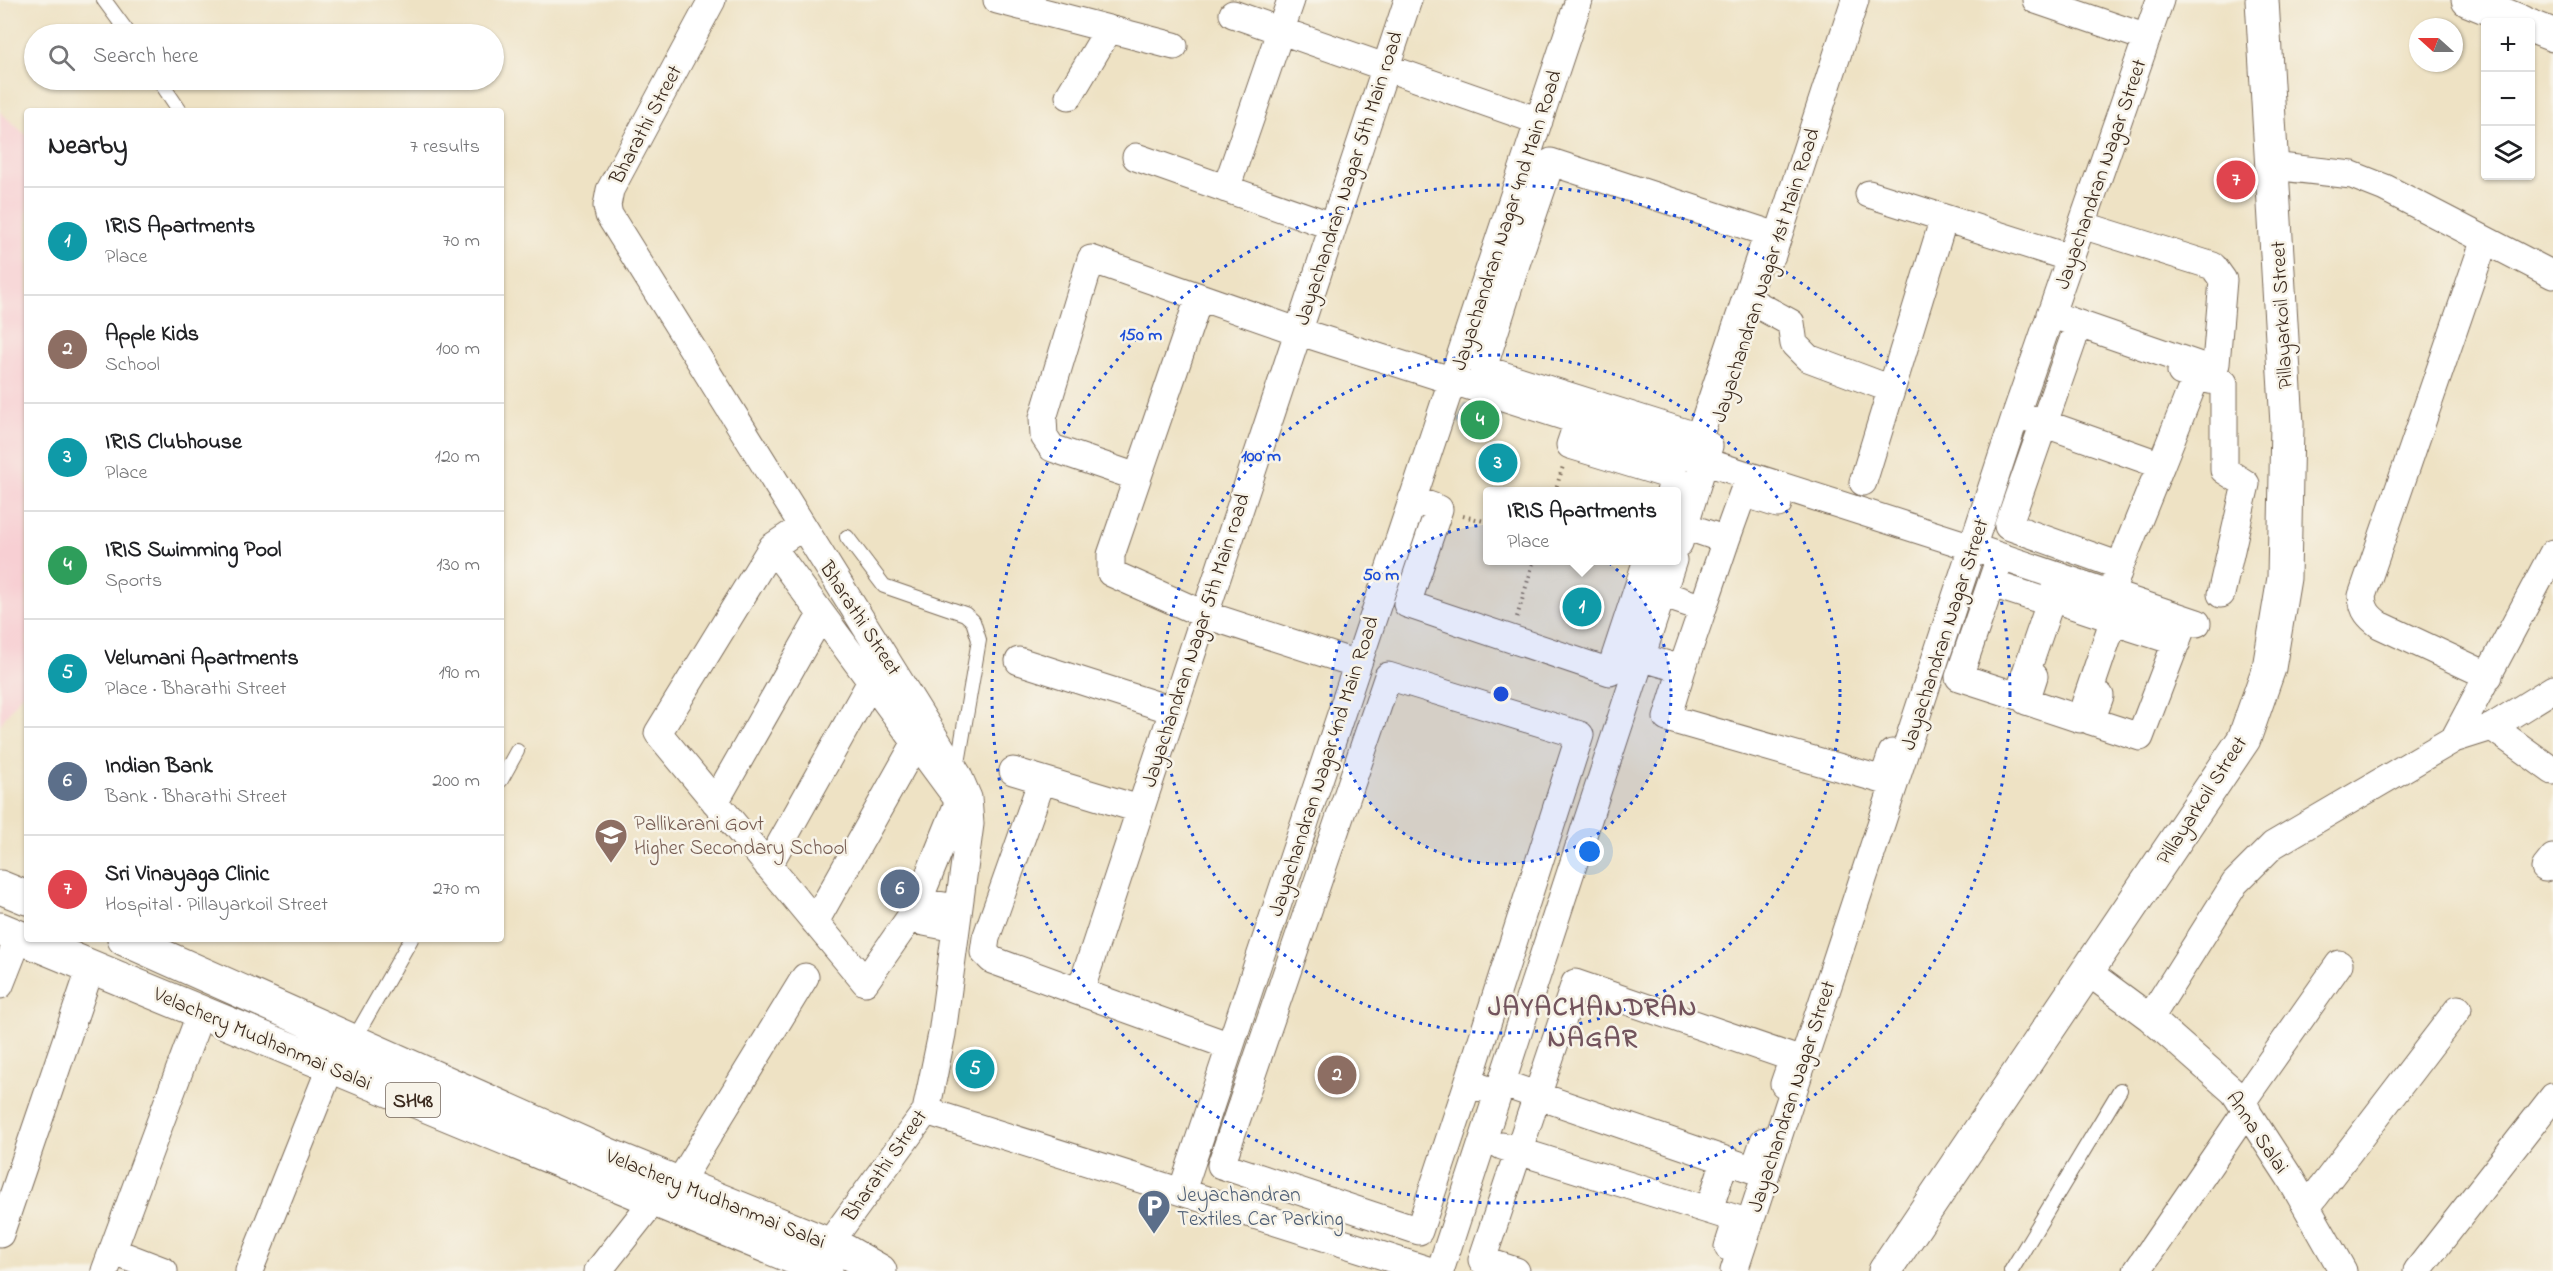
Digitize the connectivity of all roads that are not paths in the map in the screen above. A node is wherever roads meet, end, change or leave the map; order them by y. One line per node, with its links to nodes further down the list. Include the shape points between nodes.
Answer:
1 (104, 0): 14 (lane)
2 (712, 0): 54 (street, Bharathi Street, via 610,190 606,206)
3 (997, 0): 16 (street)
4 (1292, 0): 17 (street)
5 (1408, 0): 21 (street, Jayachandran Nagar 5th Main road)
6 (1579, 0): 25 (street, Jayachandran Nagar 4nd Main Road)
7 (1855, 0): 38 (street, Jayachandran Nagar 1st Main Road)
8 (2036, 0): 19 (street)
9 (2160, 0): 19 (street, Jayachandran Nagar Street)
10 (2262, 0): 27 (main road, Pillayarkoil Street)
11 (2468, 0): 13 (main road)
12 (1233, 14): 17 (street)
13 (2512, 18)
14 (122, 24)
15 (2535, 28): 18 (main road)
16 (1108, 29): 20 (street); 23 (street)
17 (1281, 31): 21 (street); 28 (street)
18 (2553, 36)
19 (2147, 38): 31 (street, Jayachandran Nagar Street)
20 (1174, 46)
21 (1384, 67): 25 (street); 32 (street, Jayachandran Nagar 5th Main road)
22 (166, 90): 24 (lane)
23 (1069, 96)
24 (178, 108)
25 (1539, 121): 34 (street, Jayachandran Nagar 4nd Main Road)
26 (1136, 157): 28 (street)
27 (2272, 166): 33 (street, via 2352,175 2385,188); 108 (main road, Pillayarkoil Street, via 2287,424 2284,578 2269,668 2244,739)
28 (1226, 189): 32 (street)
29 (1869, 194): 30 (street)
30 (1944, 218): 35 (street); 44 (street)
31 (2082, 225): 35 (street, Jayachandran Nagar Street); 39 (street, via 2213,266 2223,280 2216,364 2212,370)
32 (1332, 226): 40 (street, Jayachandran Nagar 5th Main road)
33 (2484, 242): 36 (street); 78 (street, via 2362,596 2369,617 2380,625)
34 (1506, 258): 34 (street, via 1483,369 1699,437 1768,233 1551,162); 43 (street, Jayachandran Nagar 4nd Main Road)
35 (2070, 258): 39 (street, Jayachandran Nagar Street)
36 (2553, 275)
37 (1198, 298): 40 (street); 50 (street); 50 (street, via 1091,259 1043,418 1044,436 1052,448)
38 (1756, 304): 44 (street, via 1791,323 1794,344 1808,358); 48 (street, Jayachandran Nagar 1st Main Road)
39 (2047, 323): 41 (street); 45 (street, Jayachandran Nagar Street)
40 (1297, 331): 43 (street); 71 (street, Jayachandran Nagar 5th Main road)
41 (2073, 340): 42 (street); 47 (street)
42 (2196, 377): 49 (street); 68 (street, via 2224,383 2224,470 2246,484)
43 (1452, 381): 46 (street); 53 (street, Jayachandran Nagar 4nd Main Road)
44 (1891, 389): 51 (street)
45 (2016, 414): 47 (street); 59 (street, Jayachandran Nagar Street)
46 (1578, 421): 48 (street); 52 (street, via 1570,445 1675,477)
47 (2043, 423): 49 (street); 64 (street, via 2008,526)
48 (1704, 462): 56 (street, Jayachandran Nagar 1st Main Road); 59 (street)
49 (2161, 465): 64 (street)
50 (1137, 477): 71 (street, via 1111,555 1111,573)
51 (1863, 482)
52 (1672, 487)
53 (1412, 500): 62 (street, via 1439,509 1407,604 1610,672); 76 (street, Jayachandran Nagar 4nd Main Road)
54 (802, 527): 58 (street); 73 (street, Bharathi Street)
55 (847, 537): 86 (lane, via 884,586 964,614 973,621 979,640)
56 (1681, 538): 57 (street)
57 (1726, 540): 70 (street); 77 (street, via 1743,493 1957,559 1883,780 1667,718)
58 (772, 547): 79 (street); 91 (street, via 658,733)
59 (1972, 547): 61 (street); 143 (street, Jayachandran Nagar Street)
60 (2553, 553): 78 (street)
61 (2000, 557): 65 (street); 66 (street)
62 (1646, 565)
63 (1672, 565): 67 (street)
64 (2120, 566): 69 (street)
65 (1992, 584): 66 (street); 66 (street, via 1959,677 2018,696)
66 (2059, 590): 69 (street); 69 (street, via 2026,701 2080,719)
67 (1661, 594): 70 (street); 74 (street)
68 (2221, 594)
69 (2120, 607): 69 (street, via 2186,628 2140,737 2091,721)
70 (1703, 608): 77 (street)
71 (1203, 614): 76 (street); 81 (street, Jayachandran Nagar 5th Main road)
72 (816, 624): 91 (street)
73 (885, 654): 79 (street); 86 (street, Bharathi Street)
74 (1640, 657): 77 (street); 95 (street)
75 (1019, 661): 81 (street)
76 (1358, 664): 116 (street, Jayachandran Nagar 4nd Main Road)
77 (1682, 669)
78 (2489, 676): 83 (street)
79 (872, 681): 84 (street); 93 (street)
80 (2553, 689): 82 (street)
81 (1172, 710): 92 (street, Jayachandran Nagar 5th Main road)
82 (2492, 727): 83 (street); 88 (street)
83 (2454, 739): 114 (street, via 2274,845 2253,863 2235,883)
84 (916, 742): 98 (street, via 959,801); 100 (street)
85 (517, 751): 89 (lane)
86 (956, 771): 99 (street, Bharathi Street, via 969,798 970,824)
87 (1013, 771): 90 (street)
88 (2553, 771)
89 (504, 775)
90 (1041, 780): 92 (street); 111 (street, via 984,952 992,960)
91 (715, 801): 93 (street)
92 (1139, 809): 111 (street, Jayachandran Nagar 5th Main road)
93 (768, 866): 100 (street)
94 (1534, 876): 95 (street); 118 (street); 118 (street, via 1580,735 1388,676 1221,1165 1419,1231)
95 (1566, 885): 119 (street)
96 (0, 887): 97 (main road)
97 (24, 897)
98 (914, 911): 99 (street); 100 (street, via 865,982)
99 (956, 918): 124 (street, Bharathi Street, via 942,1034)
100 (815, 922)
101 (9, 933): 102 (main road, Velachery Mudhanmai Salai / SH48); 110 (street)
102 (24, 939)
103 (31, 942): 107 (main road, Velachery Mudhanmai Salai / SH48)
104 (131, 942): 115 (main road, Velachery Mudhanmai Salai / SH48)
105 (409, 942): 115 (lane)
106 (2339, 964): 123 (street)
107 (92, 967): 113 (main road, Velachery Mudhanmai Salai / SH48); 132 (street)
108 (2088, 972): 114 (street, Anna Salai); 144 (main road, Pillayarkoil Street)
109 (805, 977): 128 (street)
110 (0, 985)
111 (1080, 992): 116 (street)
112 (2458, 1009): 130 (street)
113 (201, 1012): 117 (main road, Velachery Mudhanmai Salai / SH48); 133 (street)
114 (2150, 1018): 123 (street, Anna Salai, via 2198,1058)
115 (353, 1041): 128 (main road, Velachery Mudhanmai Salai / SH48, via 609,1155)
116 (1230, 1046): 129 (street, Jayachandran Nagar 4nd Main Road)
117 (331, 1066): 128 (main road, Velachery Mudhanmai Salai / SH48); 136 (street)
118 (1468, 1083): 119 (street)
119 (1499, 1088): 121 (street); 125 (street)
120 (2120, 1090): 145 (lane)
121 (1536, 1096): 126 (street); 127 (street); 127 (street, via 1575,983 1793,1058 1754,1170)
122 (2553, 1097): 148 (street)
123 (2245, 1106): 130 (street, Anna Salai); 146 (street)
124 (926, 1111): 129 (street); 134 (street, Bharathi Street)
125 (1482, 1140): 126 (street); 140 (street)
126 (1518, 1152): 131 (street); 141 (street, via 1482,1260)
127 (1725, 1160): 131 (street)
128 (666, 1191): 134 (main road, Velachery Mudhanmai Salai / SH48); 137 (street)
129 (1182, 1191): 139 (street)
130 (2307, 1207): 147 (street, Anna Salai)
131 (1709, 1210): 142 (street, via 1737,1219)
132 (0, 1234)
133 (109, 1261): 135 (street)
134 (824, 1261): 138 (main road, Velachery Mudhanmai Salai / SH48)
135 (164, 1271)
136 (249, 1271)
137 (598, 1271)
138 (880, 1271)
139 (1431, 1271)
140 (1440, 1271)
141 (1516, 1271)
142 (1720, 1271)
143 (1734, 1271)
144 (1885, 1271)
145 (2012, 1271)
146 (2137, 1271)
147 (2343, 1271)
148 (2417, 1271)

